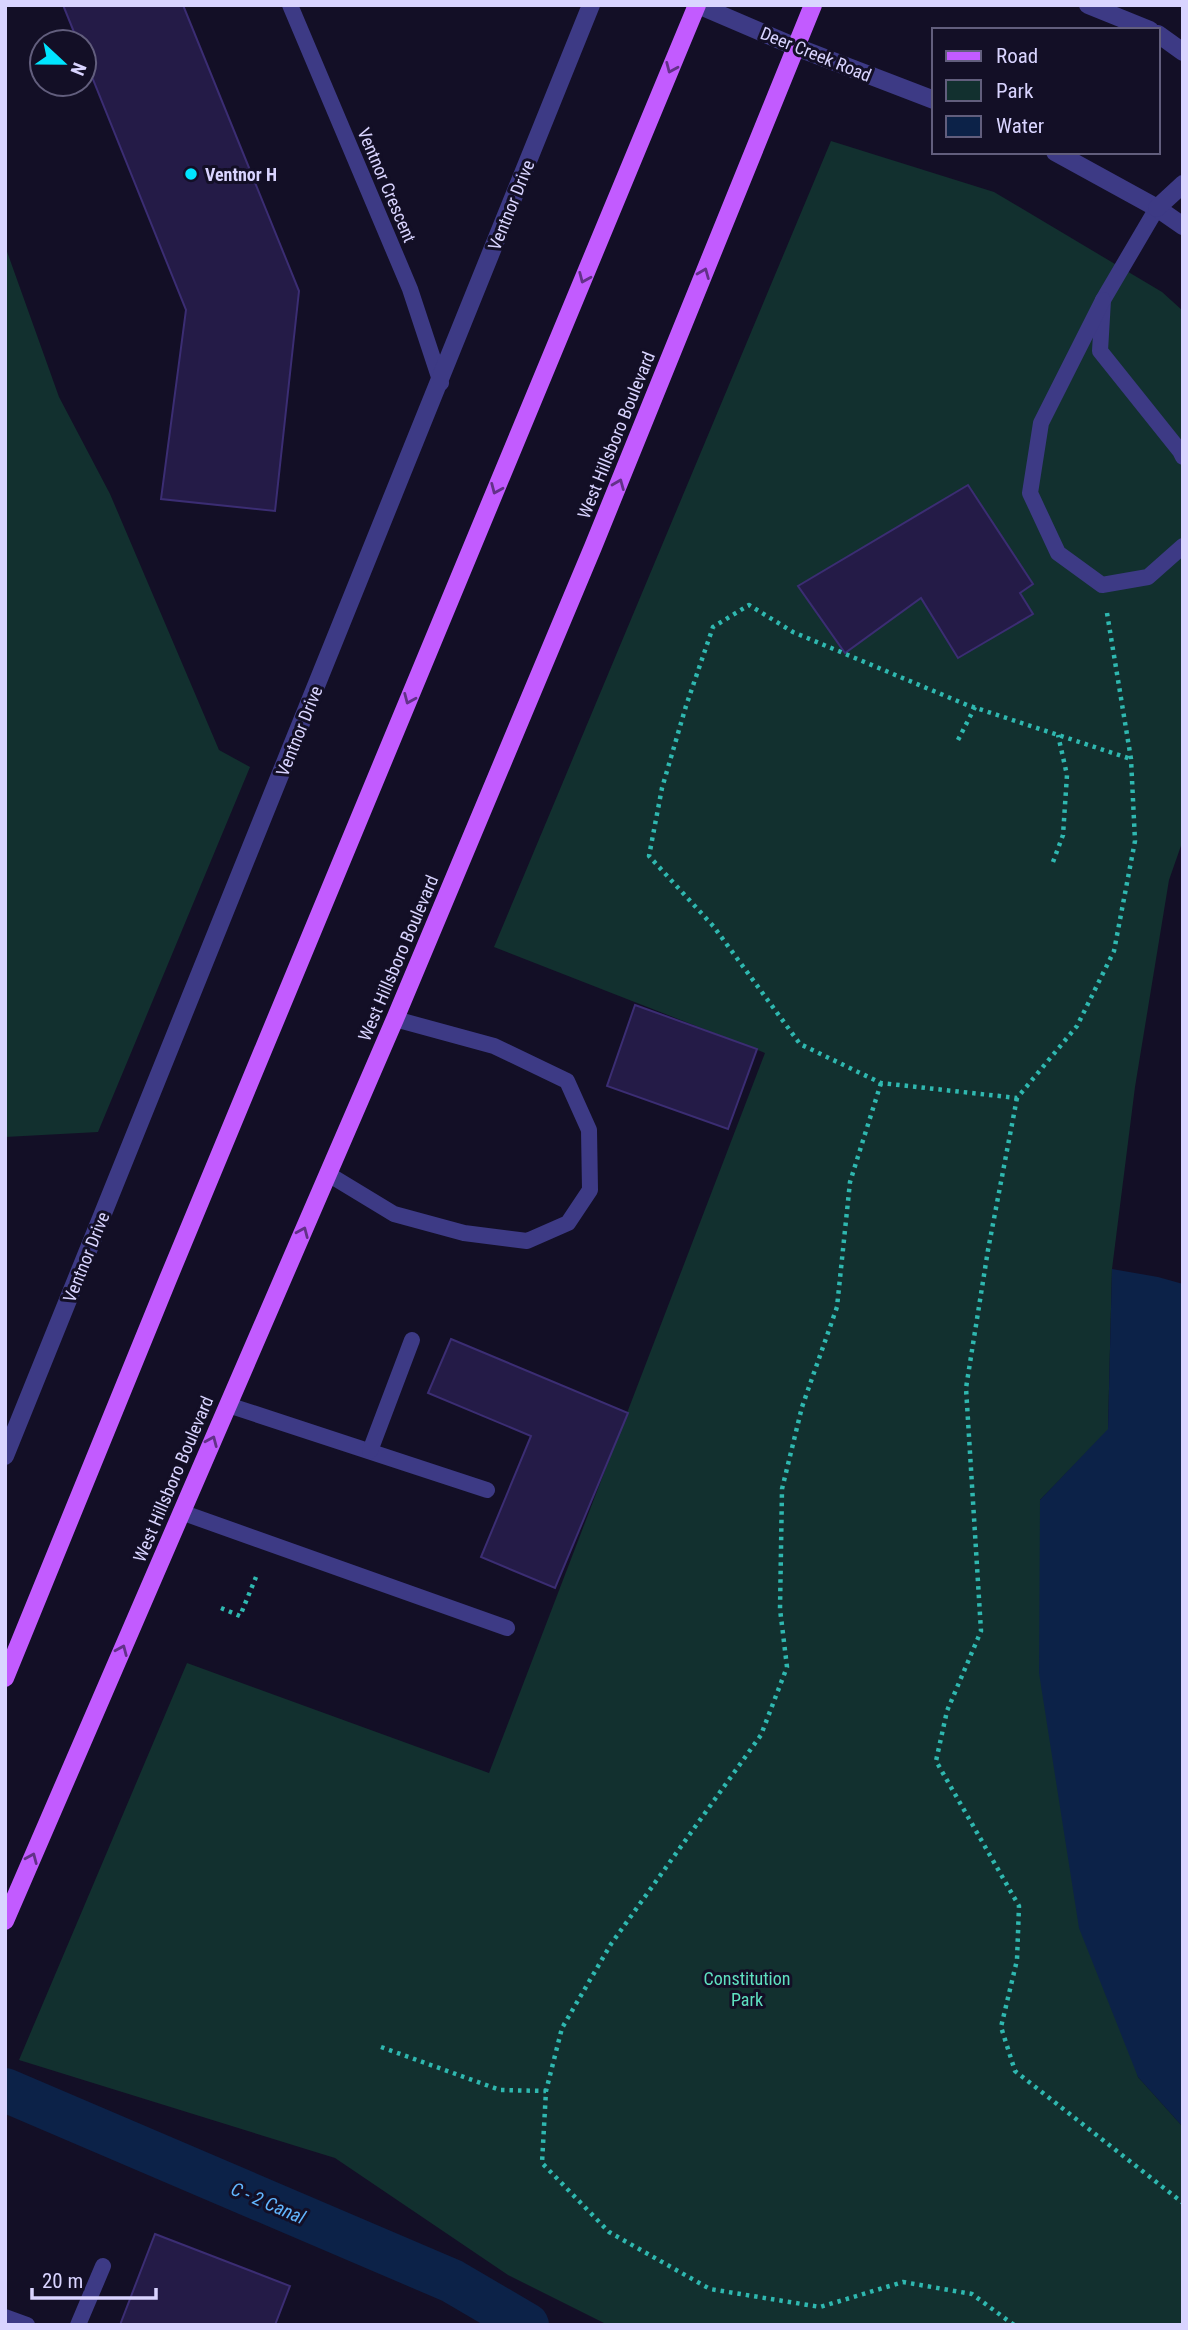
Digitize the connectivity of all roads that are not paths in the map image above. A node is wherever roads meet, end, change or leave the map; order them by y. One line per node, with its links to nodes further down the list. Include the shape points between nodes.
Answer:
1 (290, 5): 16 (lane, Ventnor Crescent, via 410,289)
2 (591, 5): 16 (street, Ventnor Drive)
3 (697, 5): 8 (street, Deer Creek Road); 29 (main road, one-way to 29)
4 (813, 5): 8 (main road, West Hillsboro Boulevard)
5 (1088, 5): 6 (street)
6 (1145, 28)
7 (1160, 35): 9 (street)
8 (796, 47): 10 (street, Deer Creek Road); 19 (main road, West Hillsboro Boulevard, one-way to 8)
9 (1183, 52)
10 (932, 99)
11 (1059, 154): 13 (street)
12 (1183, 184): 13 (street)
13 (1157, 208): 14 (street); 15 (lane)
14 (1183, 226)
15 (1102, 300): 17 (lane, via 1100,351); 18 (lane, via 1041,423 1030,493 1058,553 1102,585 1149,576)
16 (441, 383): 23 (street, Ventnor Drive)
17 (1183, 457)
18 (1183, 546)
19 (395, 1019): 20 (main road, West Hillsboro Boulevard); 20 (lane, via 494,1045 567,1081 589,1130 590,1191 568,1223 527,1241 464,1233 394,1214)
20 (328, 1174): 22 (main road, West Hillsboro Boulevard, one-way to 20)
21 (412, 1340): 24 (lane)
22 (228, 1405): 24 (lane); 27 (main road, West Hillsboro Boulevard, one-way to 22)
23 (9, 1438): 25 (street, Ventnor Drive)
24 (370, 1451): 26 (lane)
25 (5, 1457)
26 (487, 1490)
27 (181, 1513): 28 (lane); 30 (main road, West Hillsboro Boulevard, one-way to 27)
28 (507, 1628)
29 (5, 1678)
30 (5, 1921)
31 (103, 2266): 34 (lane)
32 (5, 2317): 33 (lane)
33 (27, 2325)
34 (78, 2325)

